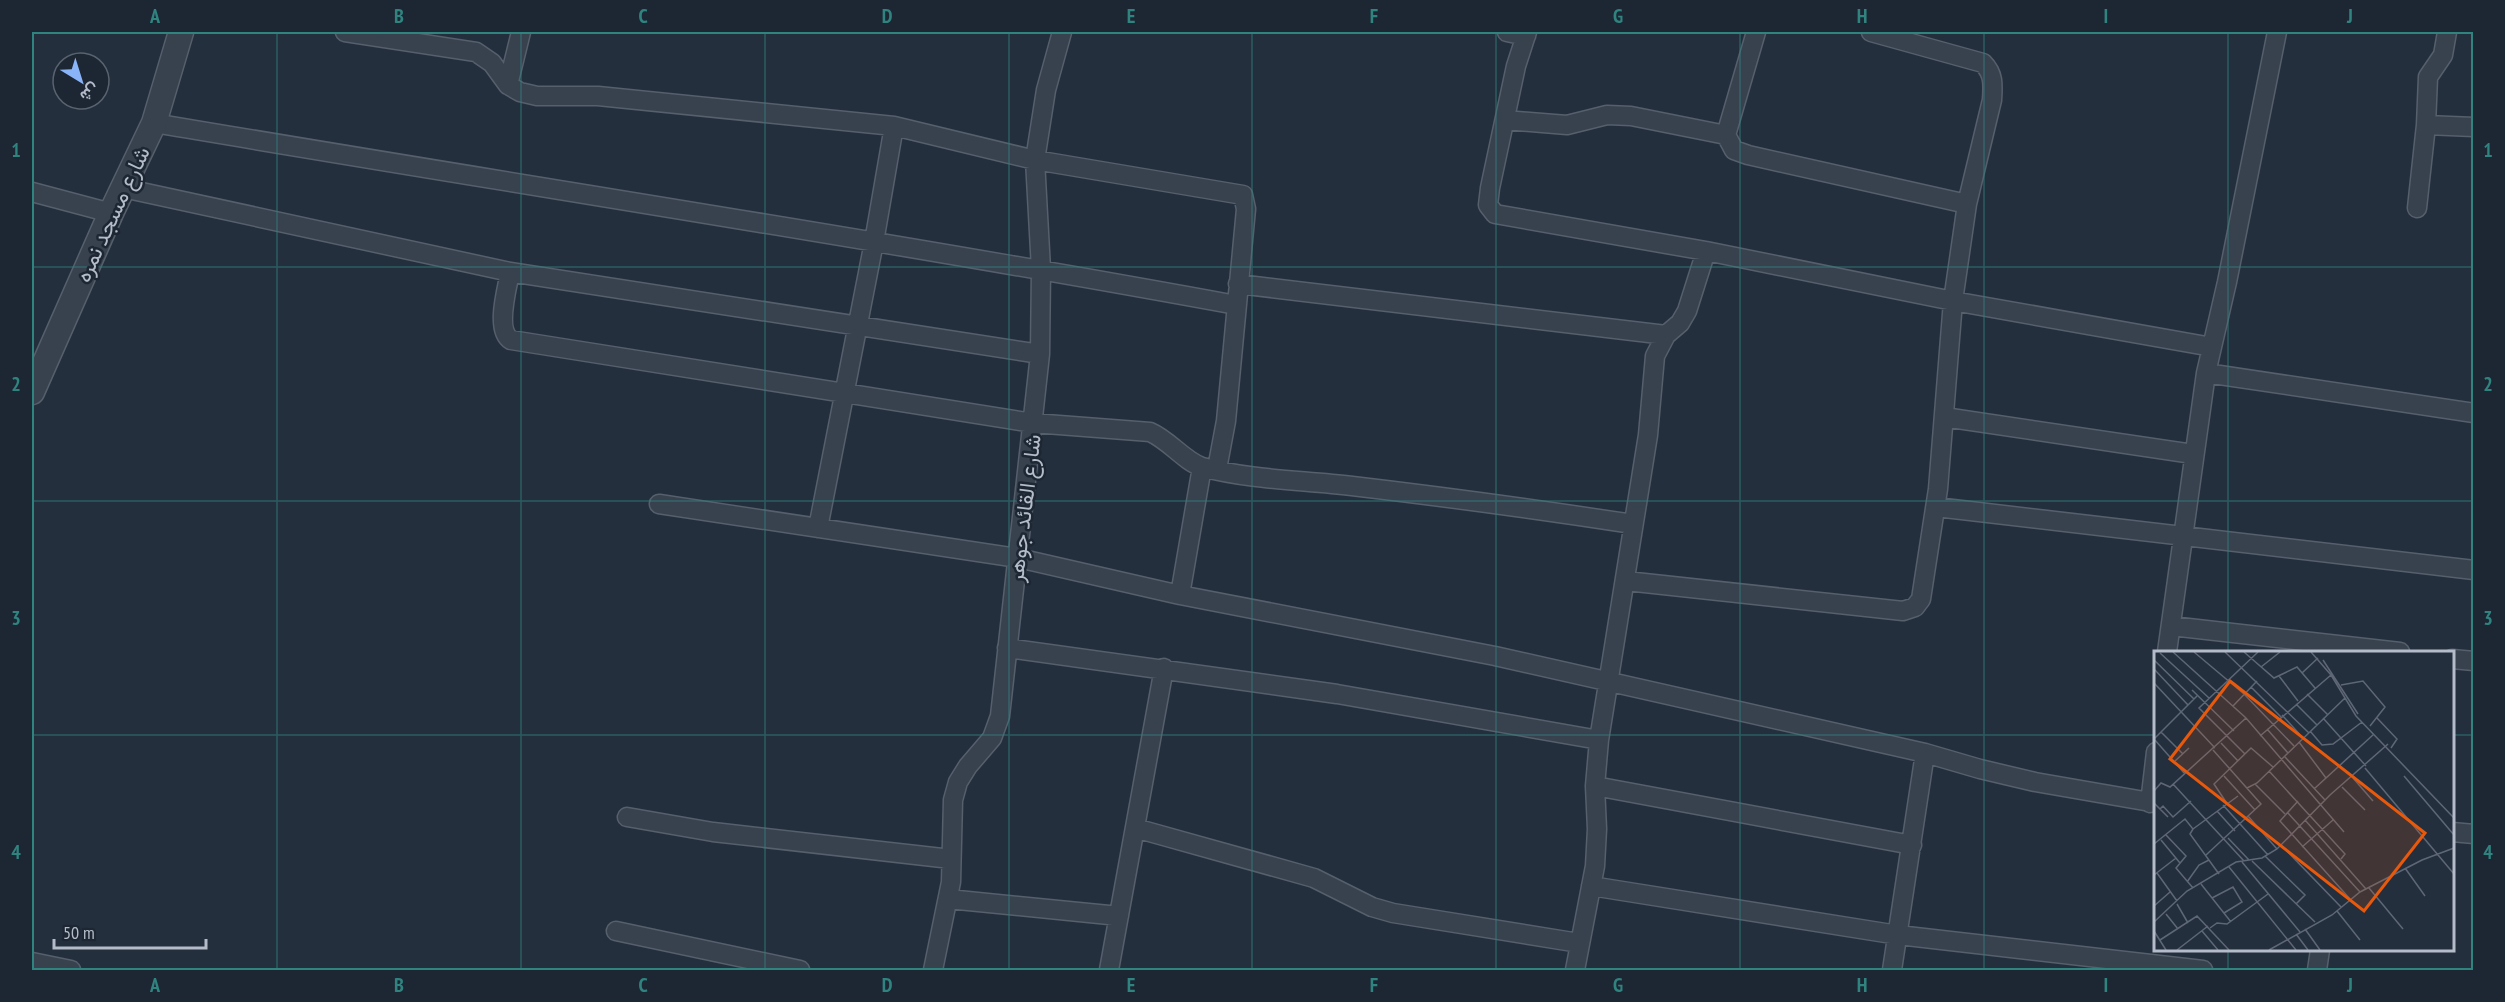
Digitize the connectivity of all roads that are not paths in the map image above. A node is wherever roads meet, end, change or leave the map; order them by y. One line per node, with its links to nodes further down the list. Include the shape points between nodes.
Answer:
1 (181, 32): 13 (street, شارع مسجد نمره)
2 (345, 32): 11 (street, via 476,52 492,63)
3 (521, 32): 11 (street)
4 (1062, 32): 18 (street, شارع القائد جوهر, via 1046,90)
5 (1507, 32): 10 (street)
6 (1756, 32): 17 (street)
7 (1871, 32): 21 (street, via 1972,58 1989,69 1992,100)
8 (2277, 32): 33 (street)
9 (2447, 32): 14 (street, via 2445,50 2427,77)
10 (1527, 34): 12 (street)
11 (508, 85): 15 (street, via 537,96 598,96)
12 (1505, 120): 17 (street, via 1567,125 1607,115 1631,116); 25 (street, via 1488,199 1495,214)
13 (154, 123): 19 (street, شارع مسجد نمره); 24 (street)
14 (2426, 125): 16 (street); 22 (street)
15 (894, 126): 18 (street); 24 (street)
16 (2474, 127)
17 (1726, 135): 21 (street, via 1734,150 1748,155)
18 (1035, 160): 26 (street, شارع القائد جوهر); 28 (street, via 1243,195 1246,209)
19 (123, 188): 23 (street, شارع مسجد نمره); 27 (street)
20 (32, 192): 23 (street)
21 (1967, 204): 29 (street)
22 (2417, 208)
23 (111, 213): 36 (street, شارع مسجد نمره)
24 (874, 243): 26 (street); 31 (street)
25 (1706, 250): 29 (street); 32 (street, via 1687,310 1680,323)
26 (1041, 269): 30 (street); 34 (street, شارع القائد جوهر)
27 (510, 272): 31 (street); 37 (street, via 502,327 511,340)
28 (1238, 284): 30 (street); 32 (street)
29 (1953, 301): 33 (street); 39 (street)
30 (1236, 305): 42 (street, via 1226,421)
31 (858, 325): 34 (street); 37 (street)
32 (1666, 335): 45 (street, via 1655,356 1648,435)
33 (2212, 347): 35 (street)
34 (1040, 354): 40 (street, شارع القائد جوهر)
35 (2206, 373): 38 (street); 41 (street)
36 (32, 392)
37 (844, 393): 40 (street); 46 (street)
38 (2474, 413)
39 (1944, 417): 41 (street); 44 (street)
40 (1033, 423): 42 (street, via 1150,432 1164,438 1192,462); 48 (street, شارع القائد جوهر)
41 (2193, 454): 47 (street)
42 (1209, 468): 45 (street); 51 (street)
43 (658, 504): 46 (street)
44 (1936, 507): 47 (street); 50 (street, via 1922,595 1911,610)
45 (1633, 524): 50 (street)
46 (818, 528): 48 (street)
47 (2183, 536): 49 (street); 52 (street)
48 (1018, 558): 51 (street); 53 (street, شارع القائد جوهر)
49 (2474, 570)
50 (1626, 580): 59 (street)
51 (1180, 595): 59 (street)
52 (2170, 626): 54 (street); 55 (street)
53 (1007, 648): 58 (street); 70 (street, شارع القائد جوهر, via 997,729 958,782 953,800)
54 (2167, 651)
55 (2391, 651)
56 (2454, 658): 57 (street)
57 (2474, 661)
58 (1164, 668): 60 (street); 66 (street)
59 (1610, 681): 60 (street); 61 (street)
60 (1599, 740): 62 (street)
61 (1925, 753): 64 (street, via 2035,782); 69 (street)
62 (1595, 786): 69 (street); 71 (street, via 1598,829)
63 (2154, 786): 64 (street)
64 (2153, 803)
65 (627, 817): 70 (street, via 713,832)
66 (1135, 828): 73 (street); 76 (street, via 1314,878 1372,907 1393,913)
67 (2454, 832): 68 (street)
68 (2474, 834)
69 (1912, 845): 75 (street)
70 (951, 859): 72 (street, شارع القائد جوهر)
71 (1591, 886): 75 (street); 76 (street)
72 (948, 899): 73 (street); 81 (street, شارع القائد جوهر)
73 (1119, 916): 82 (street)
74 (616, 931): 80 (street)
75 (1898, 935): 84 (street); 85 (street)
76 (1579, 943): 83 (street)
77 (2320, 951): 86 (street)
78 (32, 962): 79 (street)
79 (71, 970)
80 (800, 970)
81 (933, 970)
82 (1109, 970)
83 (1575, 970)
84 (1892, 970)
85 (2203, 970)
86 (2318, 970)

